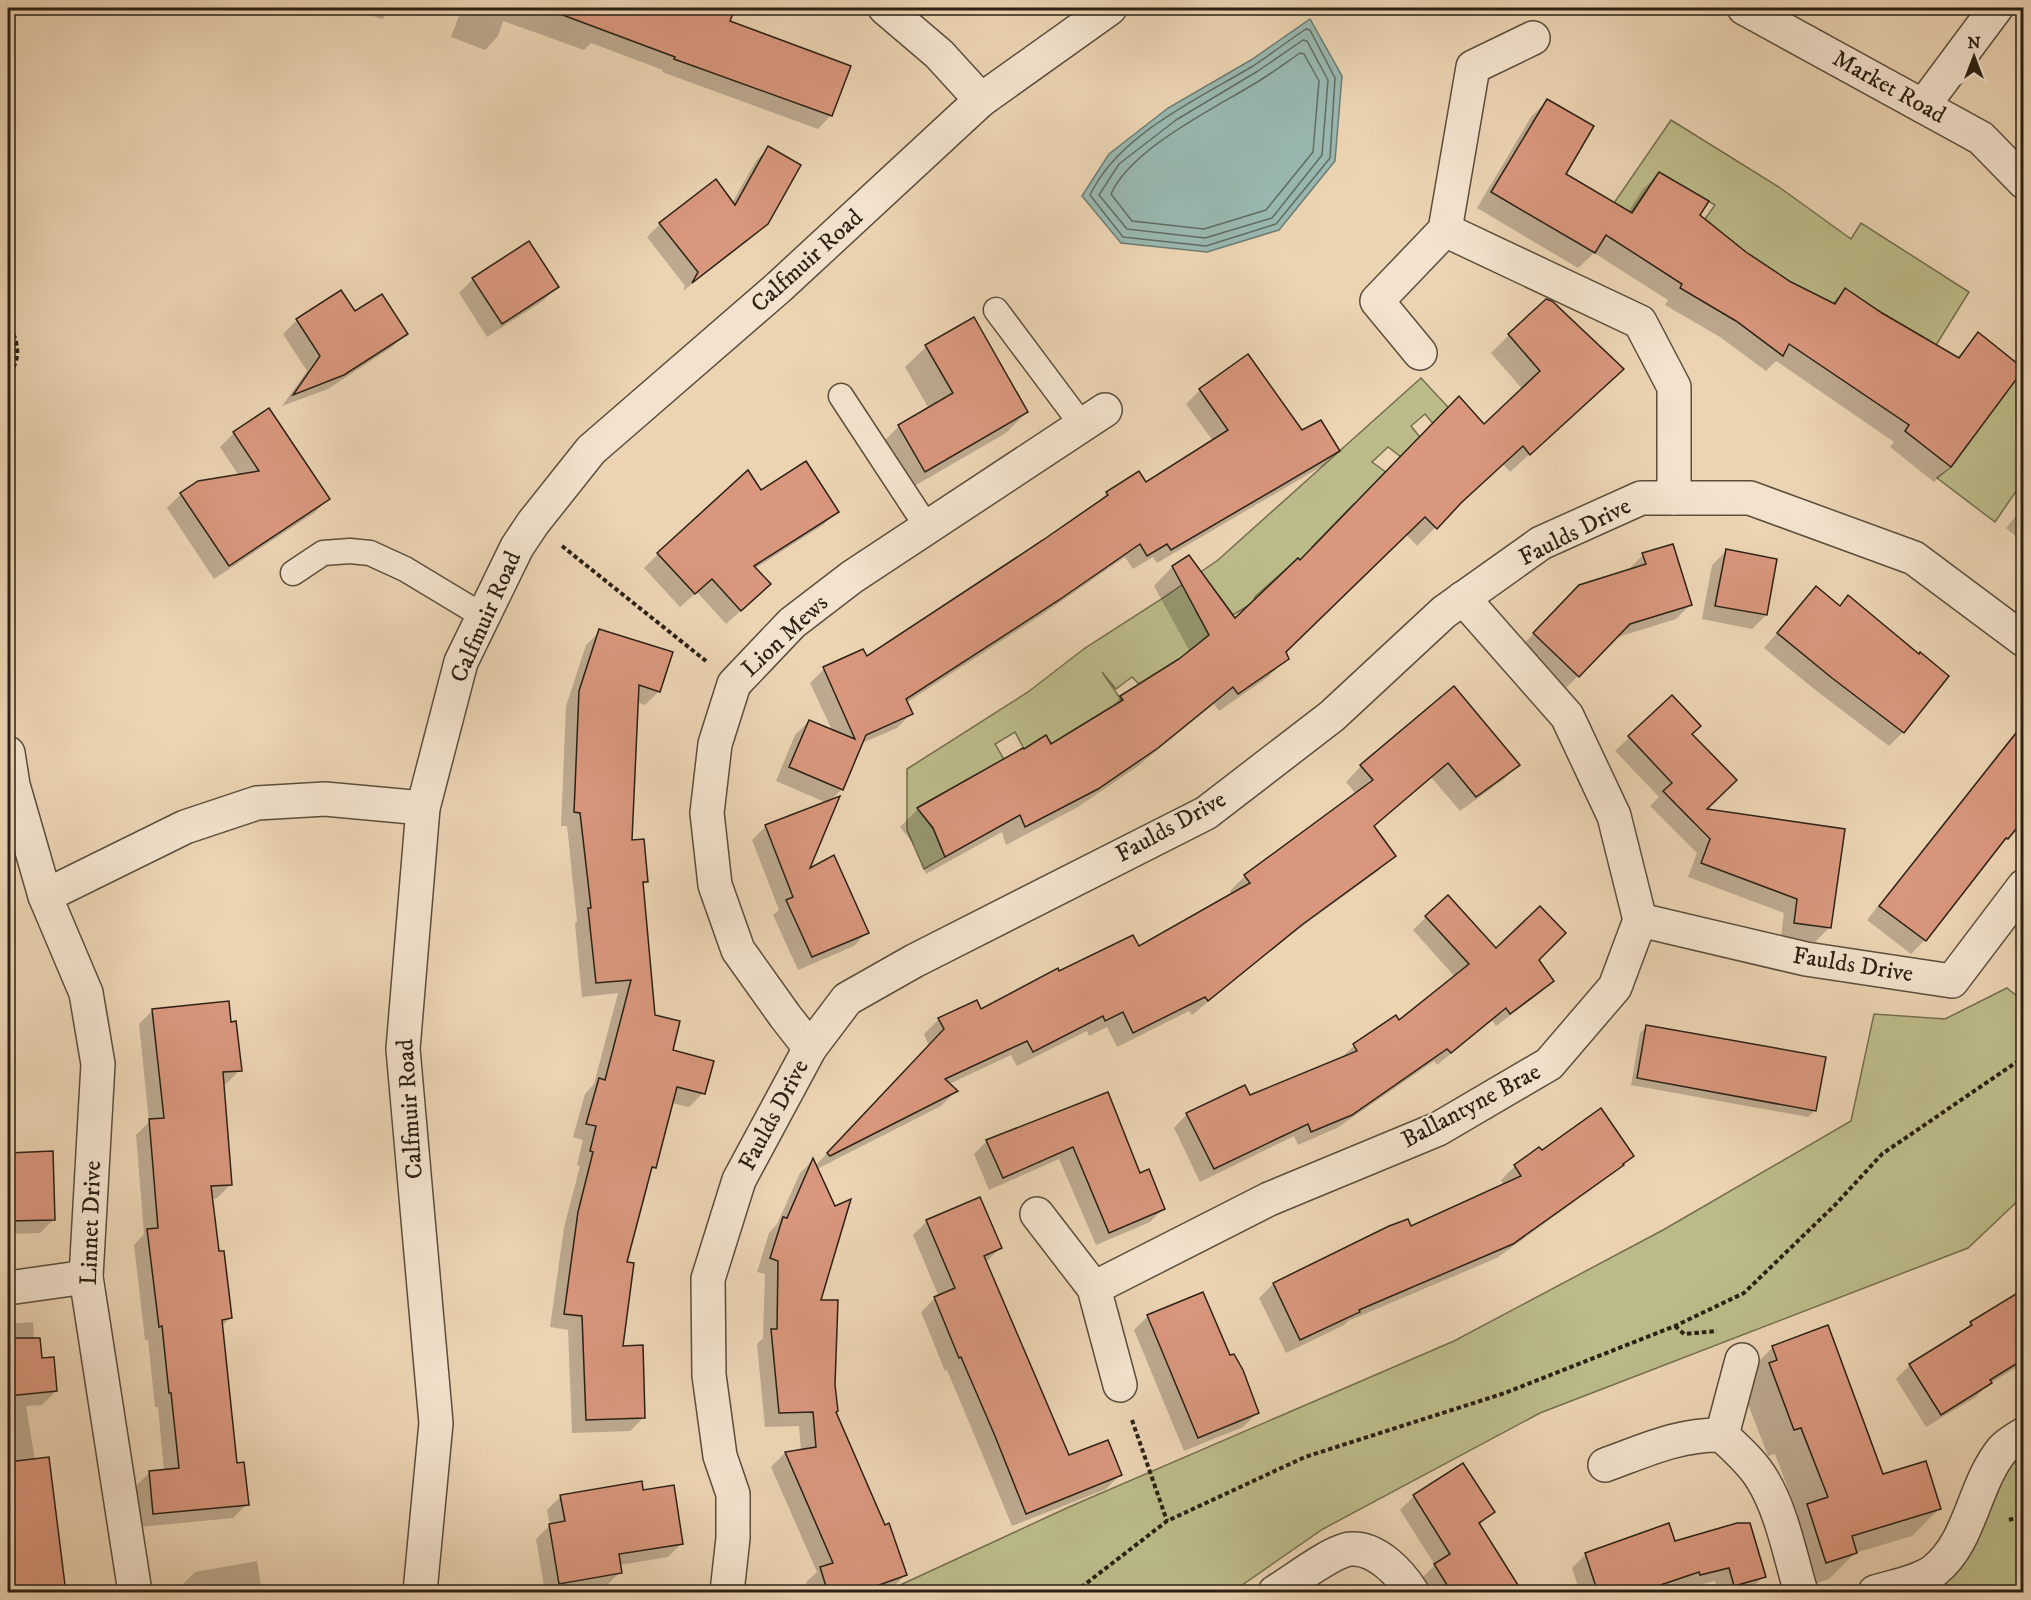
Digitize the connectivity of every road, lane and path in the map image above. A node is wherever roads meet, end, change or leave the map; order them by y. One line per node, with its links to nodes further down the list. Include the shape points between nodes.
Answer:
1 (885, 8): 8 (street, via 939,54)
2 (1110, 8): 8 (street, Calfmuir Road)
3 (1744, 8): 9 (street, Market Road)
4 (1996, 8): 9 (street)
5 (1533, 38): 11 (street, via 1473,67)
6 (8, 52): 7 (path, via 12,64)
7 (8, 84)
8 (981, 100): 19 (street, Calfmuir Road, via 779,287 591,450)
9 (1923, 106): 10 (street, Market Road, via 1981,138)
10 (2024, 182)
11 (1445, 230): 14 (street, via 1377,301); 18 (street, via 1640,322 1674,387)
12 (996, 310): 17 (lane)
13 (8, 320): 15 (path, via 18,357)
14 (1420, 353)
15 (8, 375)
16 (841, 396): 20 (lane)
17 (1093, 418): 20 (street, Lion Mews)
18 (1674, 498): 22 (street, Faulds Drive, via 1641,498 1541,543); 24 (street, Faulds Drive, via 1750,498 1914,558)
19 (533, 523): 23 (street, Calfmuir Road, via 516,547); 25 (path)
20 (927, 527): 25 (street, Lion Mews, via 792,623)
21 (293, 573): 23 (lane, via 323,553 370,553 405,569)
22 (1463, 598): 30 (street, via 1567,716 1614,816); 31 (street, Faulds Drive, via 1332,716 1206,813 846,999)
23 (483, 616): 27 (street, Calfmuir Road, via 461,662)
24 (2024, 640)
25 (734, 684): 31 (street, Lion Mews, via 715,744 707,813 715,885 738,950)
26 (8, 753): 29 (street, Linnet Drive)
27 (423, 808): 29 (street, via 325,799 257,803 185,827); 45 (street, Calfmuir Road, via 403,1049 436,1423)
28 (2024, 886): 30 (street, Faulds Drive, via 1952,981 1806,959)
29 (45, 896): 34 (street, Linnet Drive, via 86,993 98,1064)
30 (1640, 920): 36 (street, Ballantyne Brae, via 1615,987 1549,1064 1438,1129 1269,1199)
31 (810, 1048): 46 (street, Faulds Drive, via 739,1180 708,1279 708,1376 720,1456 733,1494)
32 (2024, 1057): 42 (path, via 1882,1154 1744,1293 1675,1326 1505,1393 1305,1456)
33 (1037, 1214): 36 (street)
34 (86, 1277): 35 (street); 44 (street, Linnet Drive)
35 (8, 1288)
36 (1094, 1288): 38 (street)
37 (1742, 1360): 40 (street)
38 (1120, 1385): 42 (path)
39 (2024, 1434): 43 (street, via 2003,1448 1988,1470 1958,1540 1945,1560 1934,1570)
40 (1722, 1435): 41 (street, via 1678,1439); 50 (street, via 1766,1486)
41 (1605, 1466)
42 (1167, 1521): 47 (path)
43 (1888, 1590)
44 (135, 1593)
45 (420, 1593)
46 (727, 1593)
47 (1075, 1593)
48 (1275, 1593): 49 (street, via 1339,1551 1352,1549 1376,1555)
49 (1413, 1593)
50 (1801, 1593)

